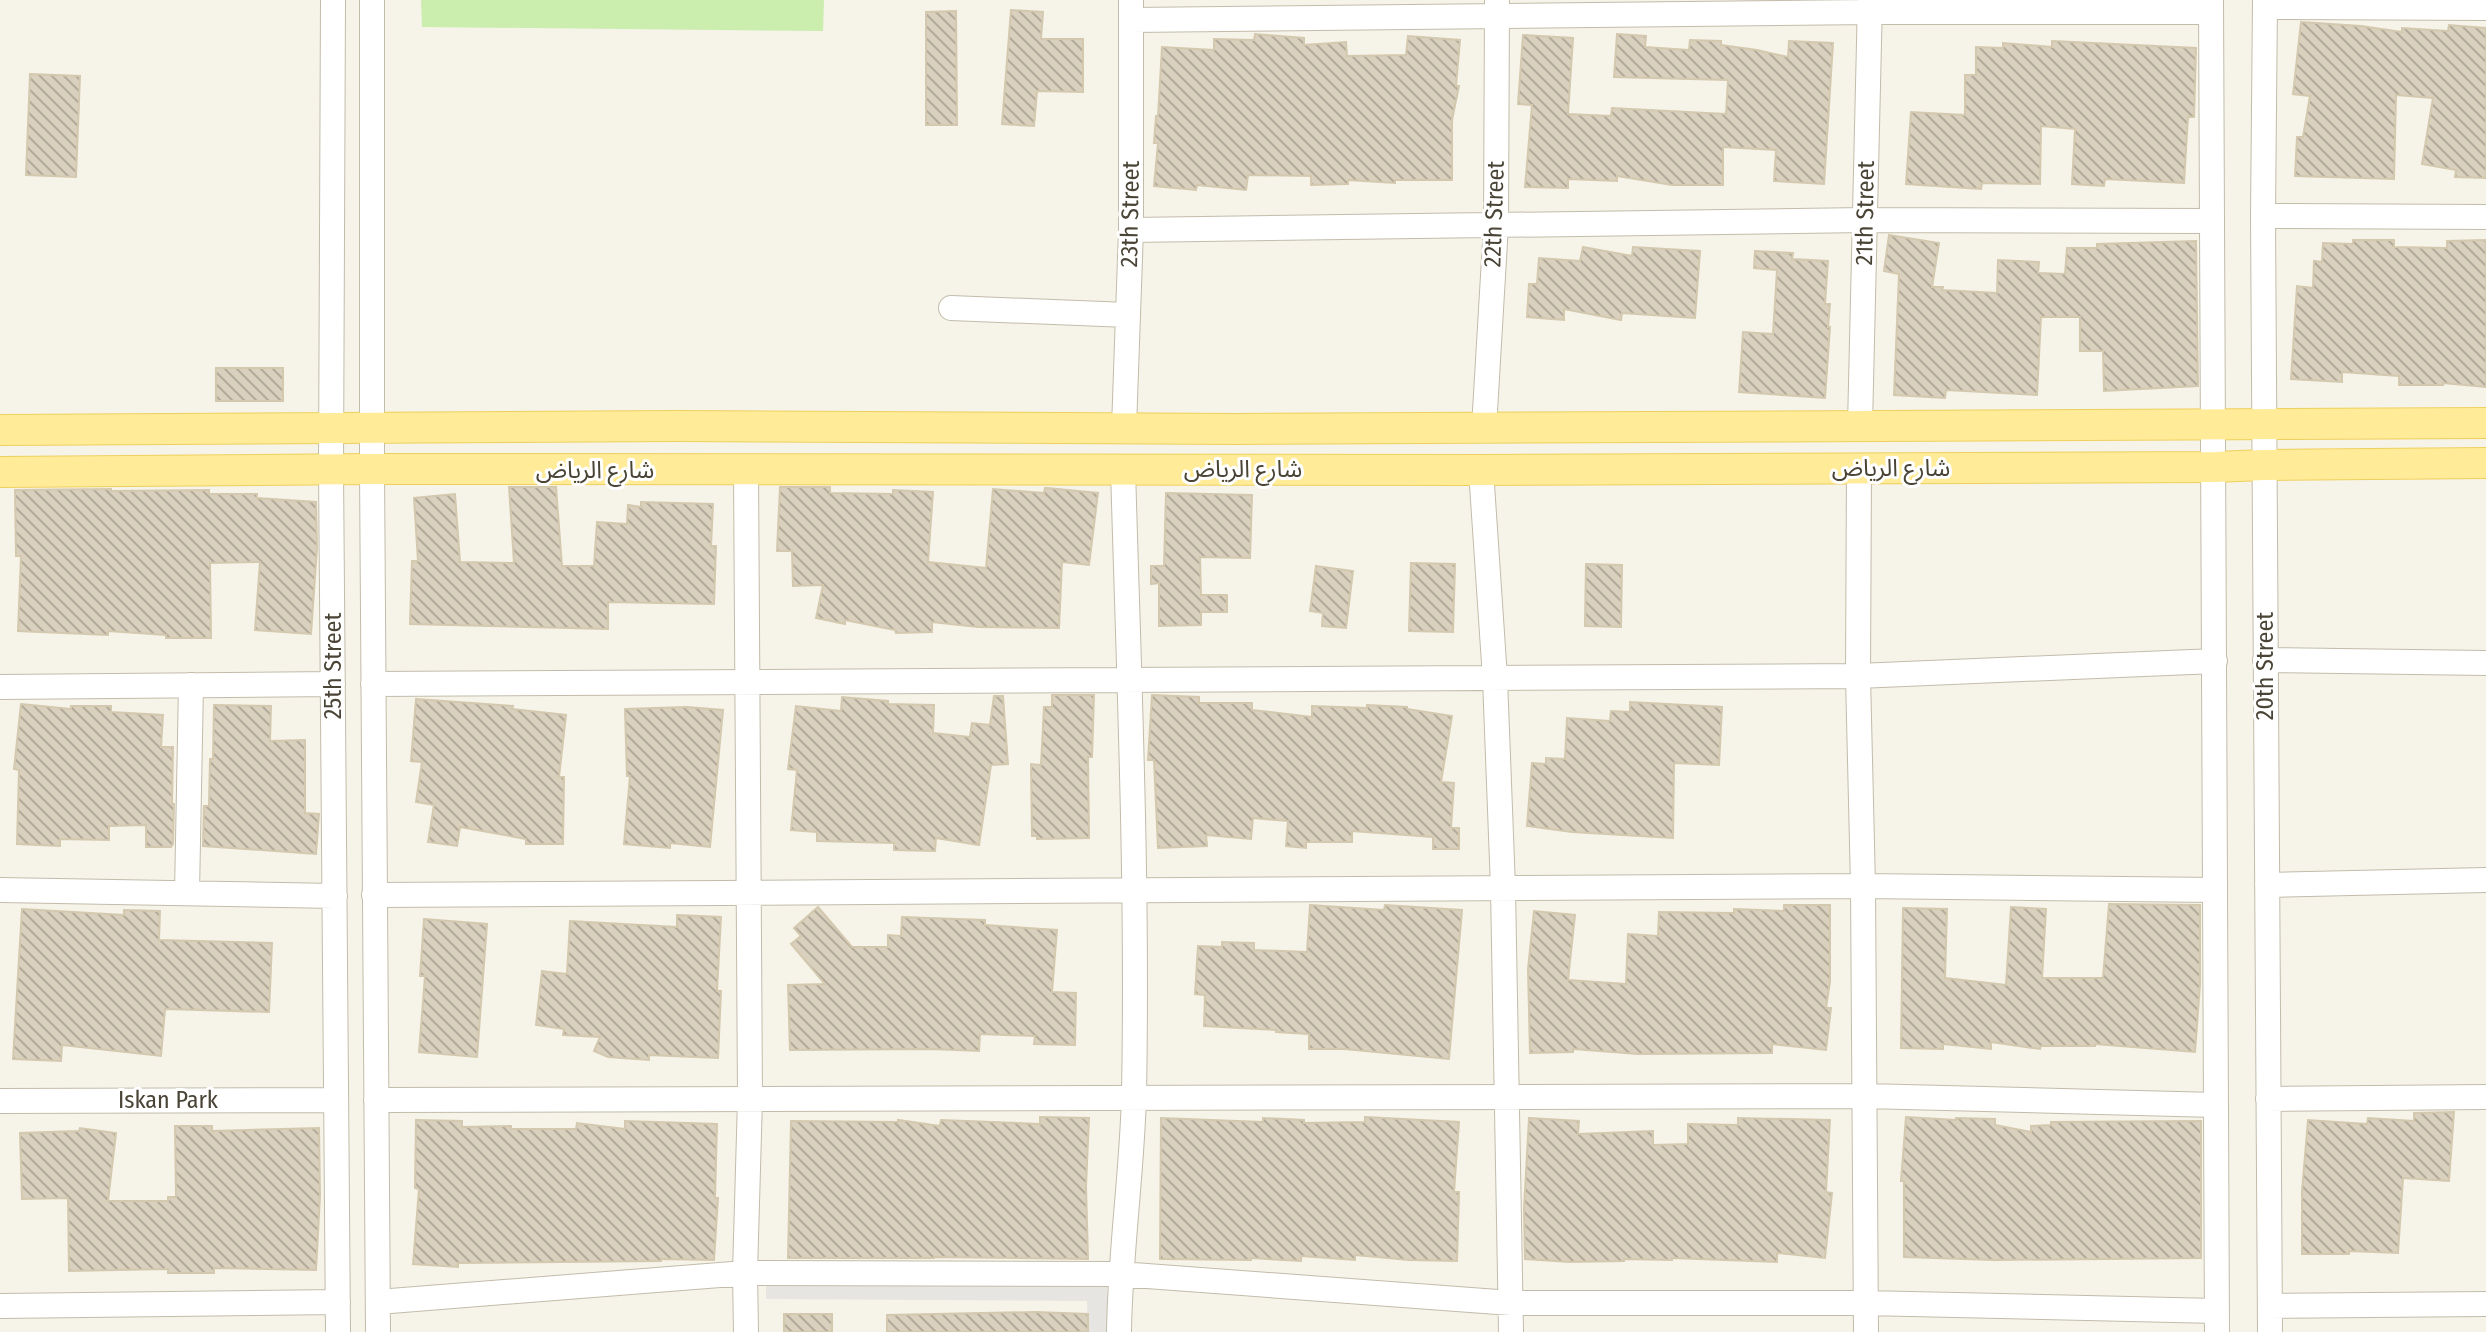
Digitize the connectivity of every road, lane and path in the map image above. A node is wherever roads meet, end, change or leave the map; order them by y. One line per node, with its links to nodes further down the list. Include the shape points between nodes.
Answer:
1 (333, 0): 21 (street, 25th Street)
2 (372, 0): 22 (street, 25th Street)
3 (2265, 4): 7 (street); 9 (street, 20th Street)
4 (1870, 6): 5 (street); 6 (street); 11 (street, 21th Street)
5 (2211, 6): 12 (street, 20th Street)
6 (1497, 8): 8 (street); 13 (street, 22th Street)
7 (2486, 8)
8 (1131, 10): 14 (street, 23th Street)
9 (2263, 216): 10 (street); 18 (street, 20th Street)
10 (2486, 217)
11 (1865, 220): 12 (street); 13 (street); 20 (street, 21th Street)
12 (2211, 221): 19 (street, 20th Street)
13 (1496, 225): 14 (street); 24 (street, 22th Street)
14 (1131, 230): 16 (street, 23th Street)
15 (951, 308): 16 (street)
16 (1128, 315): 23 (street, 23th Street)
17 (2486, 423): 18 (main road, شارع الرياض)
18 (2264, 424): 19 (main road, شارع الرياض); 27 (street, 20th Street)
19 (2214, 425): 20 (main road, شارع الرياض); 28 (street, 20th Street)
20 (1860, 426): 24 (main road, شارع الرياض)
21 (331, 428): 22 (main road, شارع الرياض); 25 (main road, شارع الرياض); 30 (street, 25th Street)
22 (372, 428): 23 (main road, شارع الرياض); 31 (street, 25th Street)
23 (1124, 428): 24 (main road, شارع الرياض)
24 (1484, 428)
25 (0, 430)
26 (2486, 463): 27 (main road, شارع الرياض)
27 (2264, 465): 28 (main road, شارع الرياض); 36 (street, 20th Street)
28 (2215, 467): 29 (main road, شارع الرياض); 37 (street, 20th Street)
29 (1859, 468): 34 (main road, شارع الرياض); 39 (street)
30 (331, 469): 31 (main road, شارع الرياض); 35 (main road, شارع الرياض); 43 (street, 25th Street)
31 (372, 469): 33 (main road, شارع الرياض); 44 (street, 25th Street)
32 (1123, 469): 33 (main road, شارع الرياض); 34 (main road, شارع الرياض); 41 (street)
33 (746, 470): 42 (street)
34 (1481, 470): 40 (street)
35 (0, 472)
36 (2265, 660): 38 (street); 48 (street, 20th Street)
37 (2215, 661): 39 (street); 52 (street, 20th Street)
38 (2486, 663)
39 (1858, 676): 40 (street); 49 (street)
40 (1495, 678): 41 (street); 50 (street)
41 (1129, 680): 42 (street); 53 (street)
42 (746, 682): 44 (street); 55 (street)
43 (333, 684): 45 (street); 57 (street, 25th Street)
44 (373, 684): 56 (street, 25th Street)
45 (191, 685): 46 (street); 54 (street)
46 (0, 687)
47 (2486, 880): 48 (street)
48 (2267, 885): 63 (street, 20th Street)
49 (1863, 886): 50 (street); 52 (street); 58 (street)
50 (1503, 888): 53 (street); 59 (street)
51 (0, 890): 54 (street)
52 (2215, 890): 67 (street, 20th Street)
53 (1133, 891): 55 (street); 61 (street)
54 (187, 893): 57 (street)
55 (750, 893): 56 (street); 62 (street)
56 (374, 895): 65 (street, 25th Street)
57 (335, 896): 64 (street, 25th Street)
58 (1865, 1096): 59 (street); 67 (street); 73 (street)
59 (1507, 1097): 61 (street); 72 (street)
60 (2486, 1097): 63 (street)
61 (1134, 1098): 62 (street); 69 (street)
62 (750, 1099): 65 (street); 68 (street)
63 (2268, 1099): 76 (street, 20th Street)
64 (336, 1100): 66 (street, Iskan Park); 70 (street, 25th Street)
65 (376, 1100): 71 (street, 25th Street)
66 (0, 1101)
67 (2216, 1105): 77 (street, 20th Street)
68 (745, 1273): 69 (street); 71 (street); 80 (street)
69 (1120, 1274): 72 (street); 81 (street)
70 (338, 1302): 75 (street); 78 (street, 25th Street)
71 (378, 1302): 79 (street, 25th Street)
72 (1511, 1303): 73 (street); 82 (street)
73 (1866, 1303): 77 (street); 83 (street)
74 (2486, 1304): 76 (street)
75 (0, 1306)
76 (2270, 1306): 84 (street, 20th Street)
77 (2217, 1322)
78 (338, 1332)
79 (378, 1332)
80 (746, 1332)
81 (1119, 1332)
82 (1511, 1332)
83 (1866, 1332)
84 (2270, 1332)

